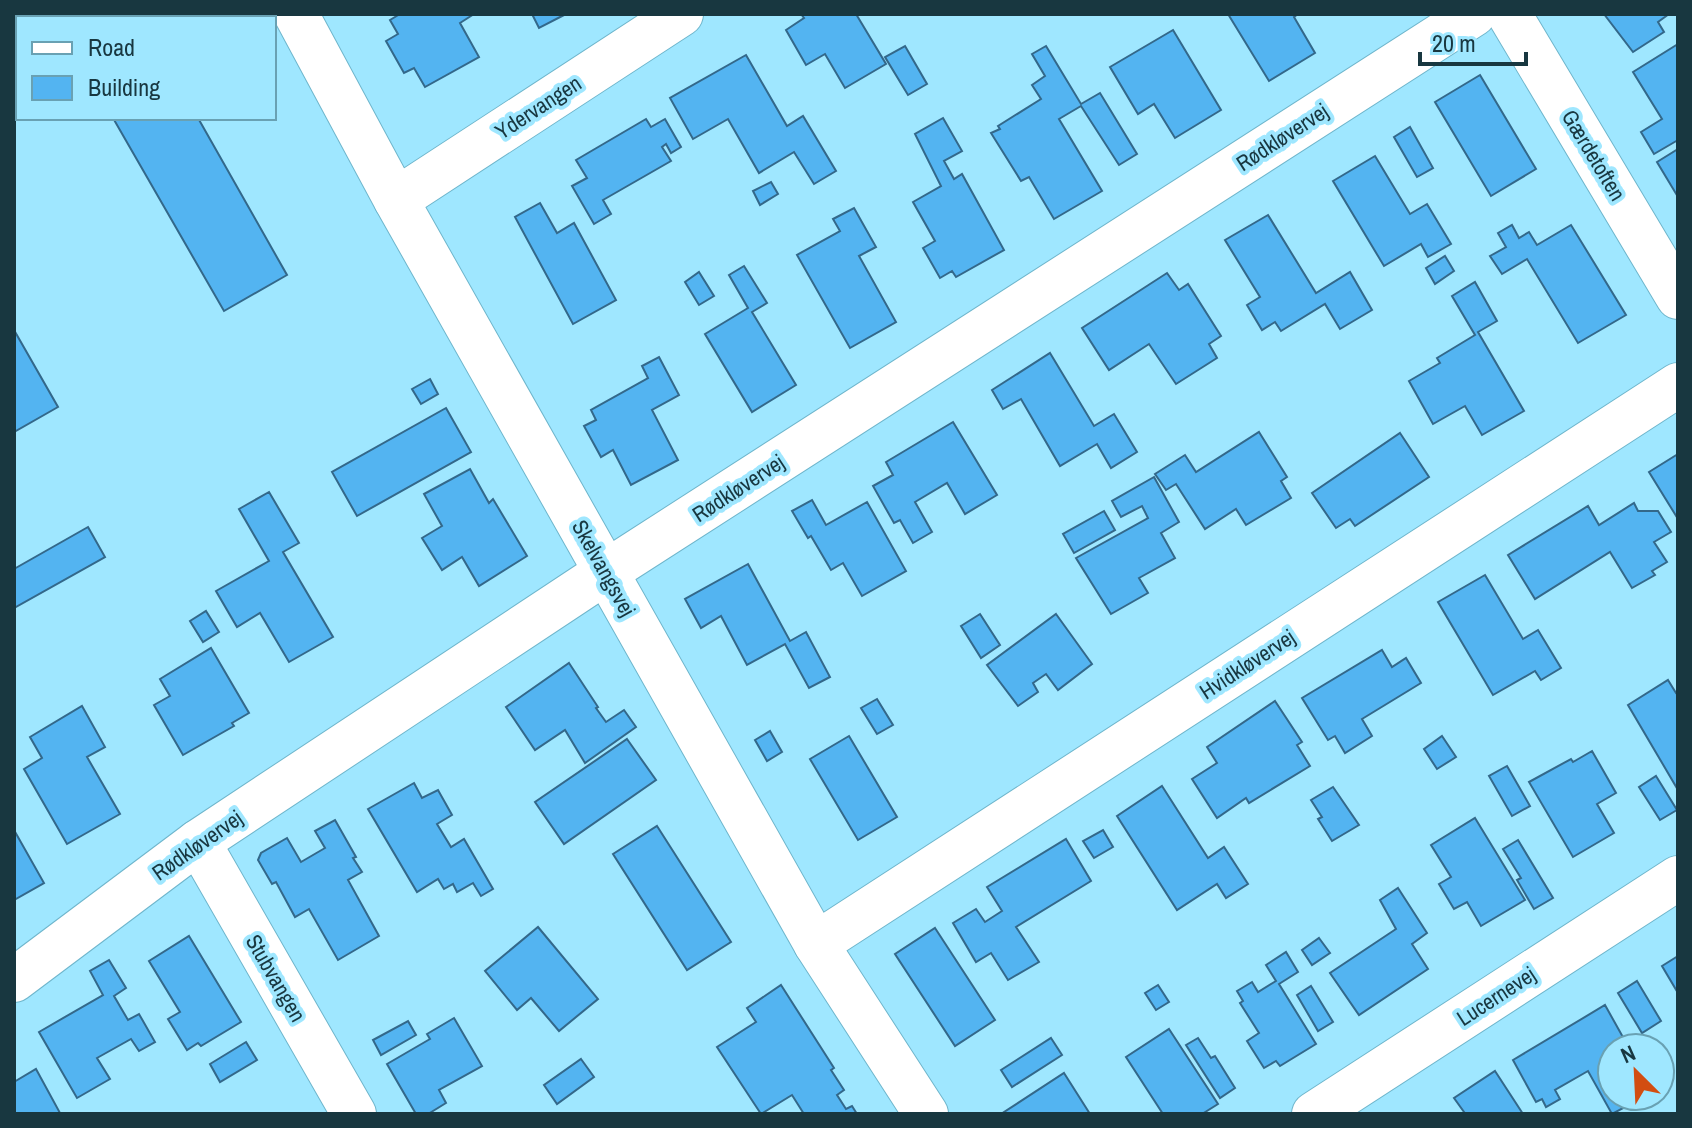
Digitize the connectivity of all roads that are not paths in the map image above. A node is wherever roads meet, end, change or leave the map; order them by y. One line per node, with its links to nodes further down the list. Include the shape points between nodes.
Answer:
1 (296, 14): 5 (street, Skelvangsvej)
2 (681, 14): 5 (street, Ydervangen)
3 (1474, 14): 8 (street, Rødkløvervej)
4 (1509, 14): 6 (street, Gærdetoften)
5 (396, 200): 8 (street, Skelvangsvej)
6 (1678, 297)
7 (1678, 385): 11 (street, Hvidkløvervej)
8 (606, 572): 9 (street, Rødkløvervej); 11 (street, Skelvangsvej)
9 (198, 842): 12 (street, Rødkløvervej); 13 (street, Stubvangen)
10 (1678, 878): 15 (street, Lucernevej)
11 (816, 944): 14 (street, Skelvangsvej)
12 (14, 980)
13 (354, 1114)
14 (926, 1114)
15 (1314, 1114)

